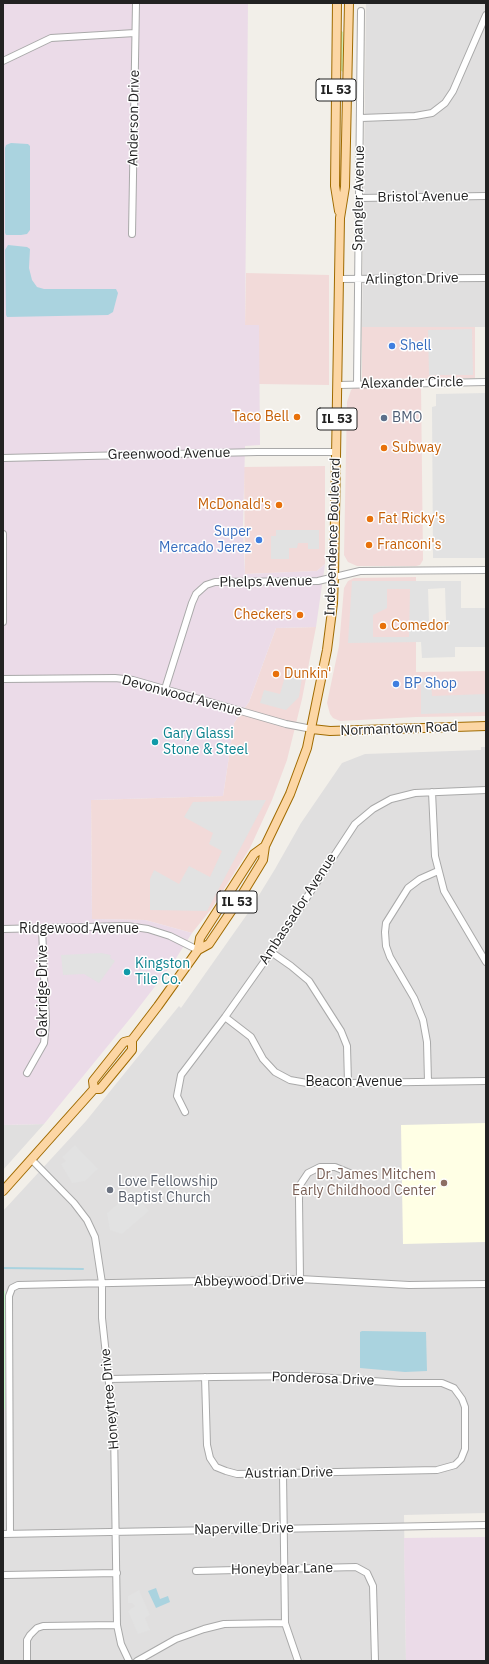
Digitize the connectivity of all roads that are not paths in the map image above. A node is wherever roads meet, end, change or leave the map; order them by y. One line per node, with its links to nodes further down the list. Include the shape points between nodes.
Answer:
1 (136, 3): 6 (street, Anderson Drive)
2 (337, 3): 11 (main road, Independence Boulevard / IL 53, via 335,186)
3 (349, 3): 11 (main road, Independence Boulevard / IL 53, via 345,187)
4 (361, 11): 8 (street, Spangler Avenue)
5 (486, 15): 8 (street, via 453,91 432,113)
6 (135, 33): 7 (street, via 51,38); 12 (street, Anderson Drive)
7 (3, 61)
8 (361, 118): 10 (street, Spangler Avenue)
9 (486, 196): 10 (street, Bristol Avenue)
10 (359, 198): 15 (street, Spangler Avenue)
11 (340, 218): 14 (main road, Independence Boulevard / IL 53)
12 (132, 234)
13 (486, 278): 15 (street, Arlington Drive)
14 (338, 279): 15 (street, Arlington Drive); 18 (main road, Independence Boulevard / IL 53)
15 (358, 279): 17 (street, Spangler Avenue)
16 (486, 382): 17 (street, Alexander Circle)
17 (357, 384): 18 (street, Alexander Circle)
18 (338, 385): 19 (main road, Independence Boulevard / IL 53)
19 (336, 452): 20 (street, Greenwood Avenue); 23 (main road, Independence Boulevard / IL 53)
20 (3, 458)
21 (3, 534): 24 (street)
22 (486, 570): 23 (street, Phelps Avenue, via 360,571)
23 (334, 576): 26 (street, Phelps Avenue, via 318,581 215,582 200,589 192,603); 28 (main road, Independence Boulevard / IL 53, via 330,634)
24 (3, 622)
25 (3, 679): 26 (street, Devonwood Avenue, via 115,678)
26 (165, 689): 28 (street, Devonwood Avenue, via 286,724)
27 (486, 726): 28 (main road, Normantown Road, via 330,731)
28 (312, 729): 34 (main road, Independence Boulevard / IL 53, via 295,782 265,846 254,854 200,938)
29 (486, 790): 30 (street, Ambassador Avenue)
30 (432, 792): 31 (street); 35 (street, Ambassador Avenue, via 392,799 373,809 355,824)
31 (438, 871): 36 (street, via 444,891); 40 (street, via 420,878 408,888 386,923 385,932 390,957 414,998 423,1020 427,1042)
32 (42, 928): 33 (street, Ridgewood Avenue); 34 (street, Ridgewood Avenue, via 127,926 170,936); 38 (street, Oakridge Drive, via 46,1023 44,1043)
33 (3, 929)
34 (198, 950): 43 (main road, Independence Boulevard / IL 53, via 132,1040 124,1042 93,1081 94,1089)
35 (271, 952): 37 (street, Ambassador Avenue); 41 (street, via 309,981 342,1031 347,1046)
36 (486, 962)
37 (226, 1017): 41 (street, Beacon Avenue, via 251,1037 275,1072 290,1080 307,1083); 42 (street, Ambassador Avenue, via 181,1075 177,1096)
38 (28, 1073)
39 (486, 1081): 40 (street, Beacon Avenue)
40 (428, 1082): 41 (street, Beacon Avenue)
41 (348, 1083)
42 (185, 1112)
43 (32, 1160): 45 (main road, Independence Boulevard / IL 53); 47 (street, Honeytree Drive, via 87,1220 95,1237)
44 (352, 1174): 46 (street, via 335,1167 320,1167 308,1173 300,1184)
45 (3, 1191)
46 (300, 1279): 47 (street, Abbeywood Drive); 48 (street, Abbeywood Drive, via 409,1285)
47 (102, 1283): 50 (street, Honeytree Drive, via 102,1318); 57 (street, Abbeywood Drive, via 18,1285 12,1288 9,1296)
48 (486, 1284)
49 (205, 1377): 50 (street, Ponderosa Drive); 51 (street, Ponderosa Drive, via 305,1376 442,1383 454,1388 465,1407 465,1449); 52 (street, Austrian Drive, via 207,1445 210,1458 216,1467 237,1474)
50 (109, 1379): 55 (street, Honeytree Drive, via 114,1429)
51 (455, 1465): 52 (street, Austrian Drive, via 437,1470)
52 (283, 1473): 54 (street)
53 (486, 1525): 54 (street, Naperville Drive)
54 (284, 1528): 55 (street, Naperville Drive); 58 (street)
55 (117, 1532): 57 (street, Naperville Drive); 60 (street, Honeytree Drive)
56 (3, 1534): 57 (street, Naperville Drive)
57 (10, 1534)
58 (285, 1569): 59 (street, Honeybear Lane); 62 (street); 68 (street, Honeybear Lane, via 356,1567 367,1573 373,1586)
59 (196, 1571)
60 (117, 1573): 61 (street); 63 (street, Honeytree Drive)
61 (5, 1575)
62 (286, 1623): 66 (street, via 224,1624 204,1628 176,1639); 67 (street)
63 (117, 1626): 64 (street, via 43,1626 33,1632 27,1640); 65 (street, Honeytree Drive, via 121,1644)
64 (27, 1661)
65 (129, 1661)
66 (137, 1661)
67 (298, 1661)
68 (375, 1661)

